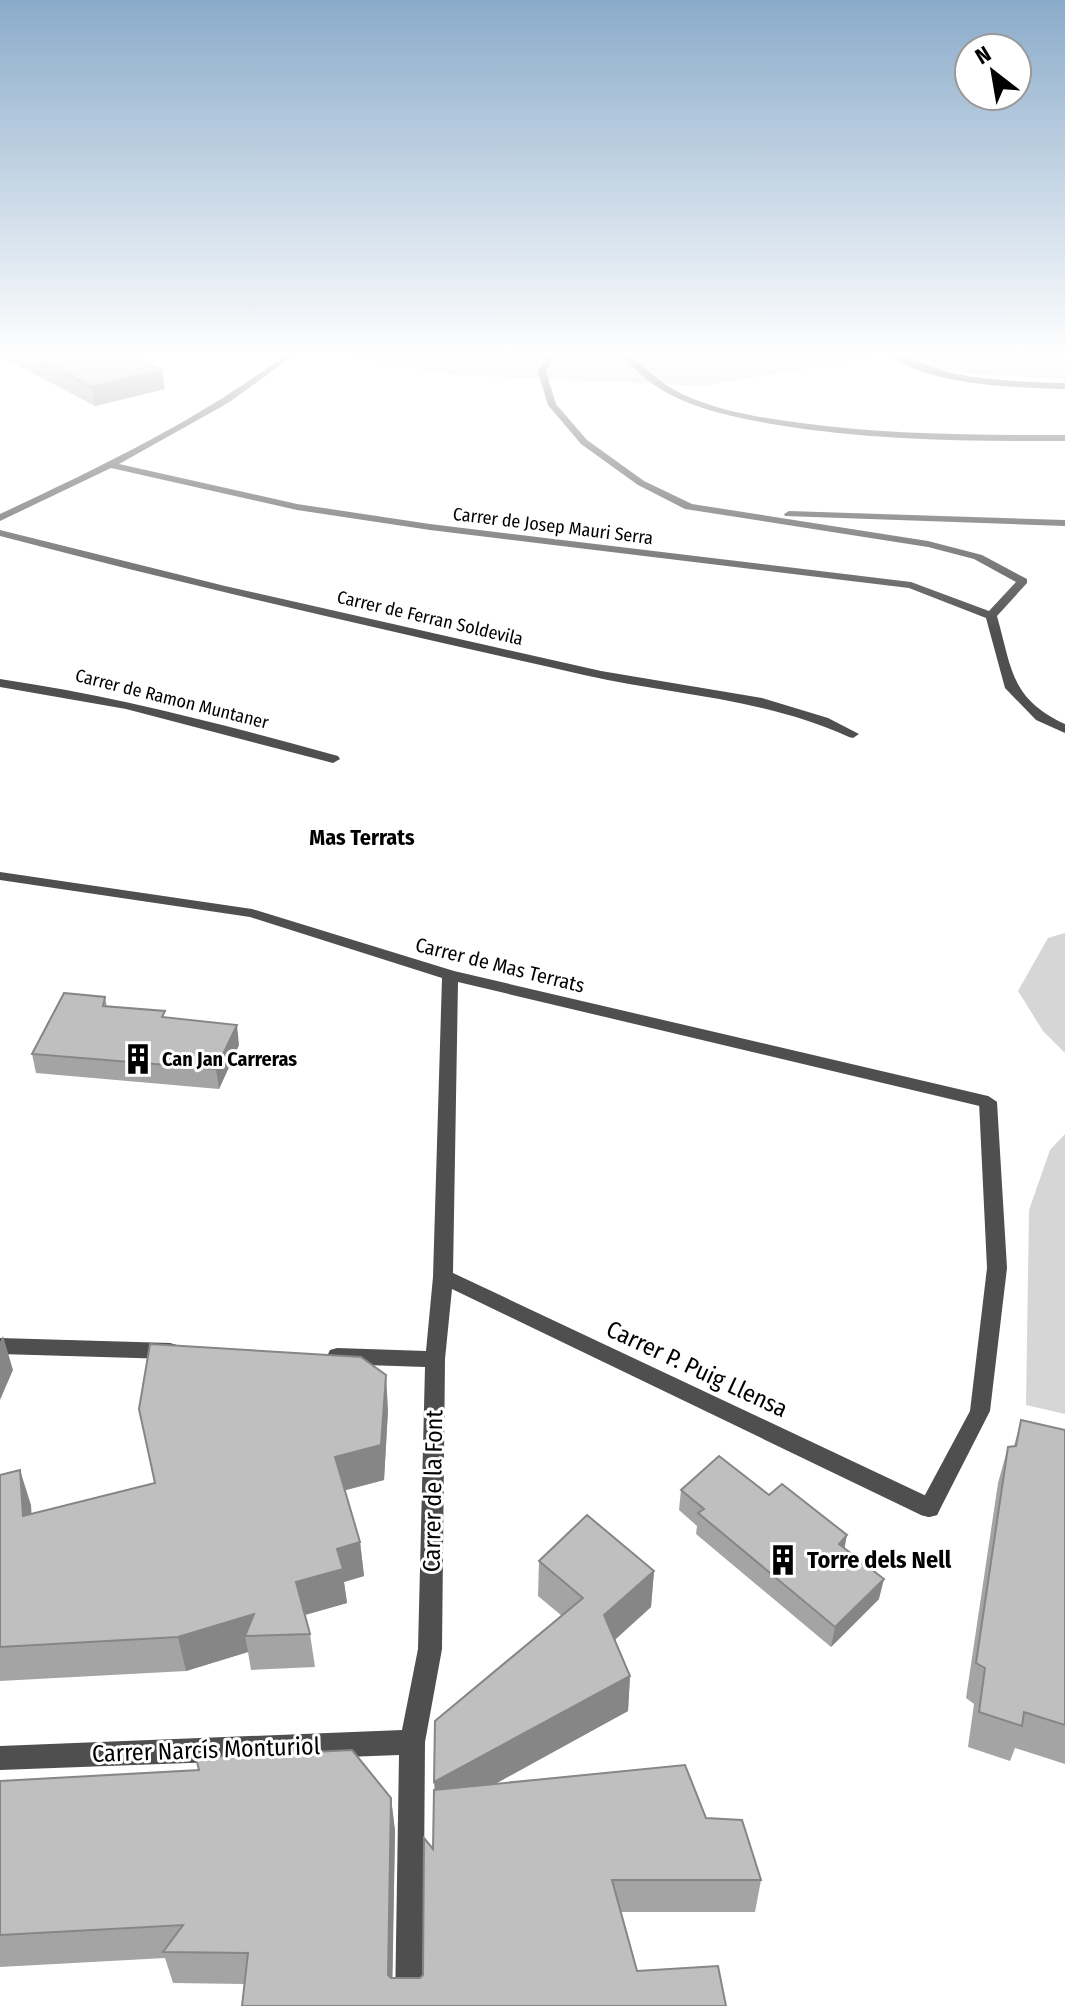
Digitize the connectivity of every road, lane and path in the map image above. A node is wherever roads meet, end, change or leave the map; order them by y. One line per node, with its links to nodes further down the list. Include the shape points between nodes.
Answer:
1 (143, 447): 3 (street)
2 (590, 447): 4 (street, via 641,483 689,507)
3 (111, 465): 5 (street); 8 (street, Carrer de Josep Mauri Serra, via 297,507 400,523 911,585)
4 (732, 514): 6 (street); 8 (street, via 928,544 978,557 1023,581)
5 (0, 518)
6 (1065, 523)
7 (0, 533): 11 (street, Carrer de Ferran Soldevila, via 188,583 634,682 775,705)
8 (991, 616): 10 (street, via 1011,688 1040,717)
9 (0, 683): 12 (street, Carrer de Ramon Muntaner, via 67,691)
10 (1065, 729)
11 (853, 734)
12 (333, 759)
13 (0, 876): 14 (street, Carrer de Mas Terrats, via 252,913)
14 (450, 975): 15 (street, Carrer de la Font); 20 (street, Carrer de Mas Terrats, via 988,1102 997,1268 980,1411)
15 (443, 1277): 19 (street, Carrer de la Font); 20 (street, Carrer P. Puig Llensa)
16 (0, 1346): 17 (street)
17 (187, 1352)
18 (311, 1355): 19 (street)
19 (435, 1359): 21 (street, Carrer de la Font, via 430,1649)
20 (929, 1508)
21 (412, 1742): 22 (street, Carrer Narcís Monturiol); 23 (street, Carrer de la Font)
22 (0, 1758)
23 (409, 2006)

